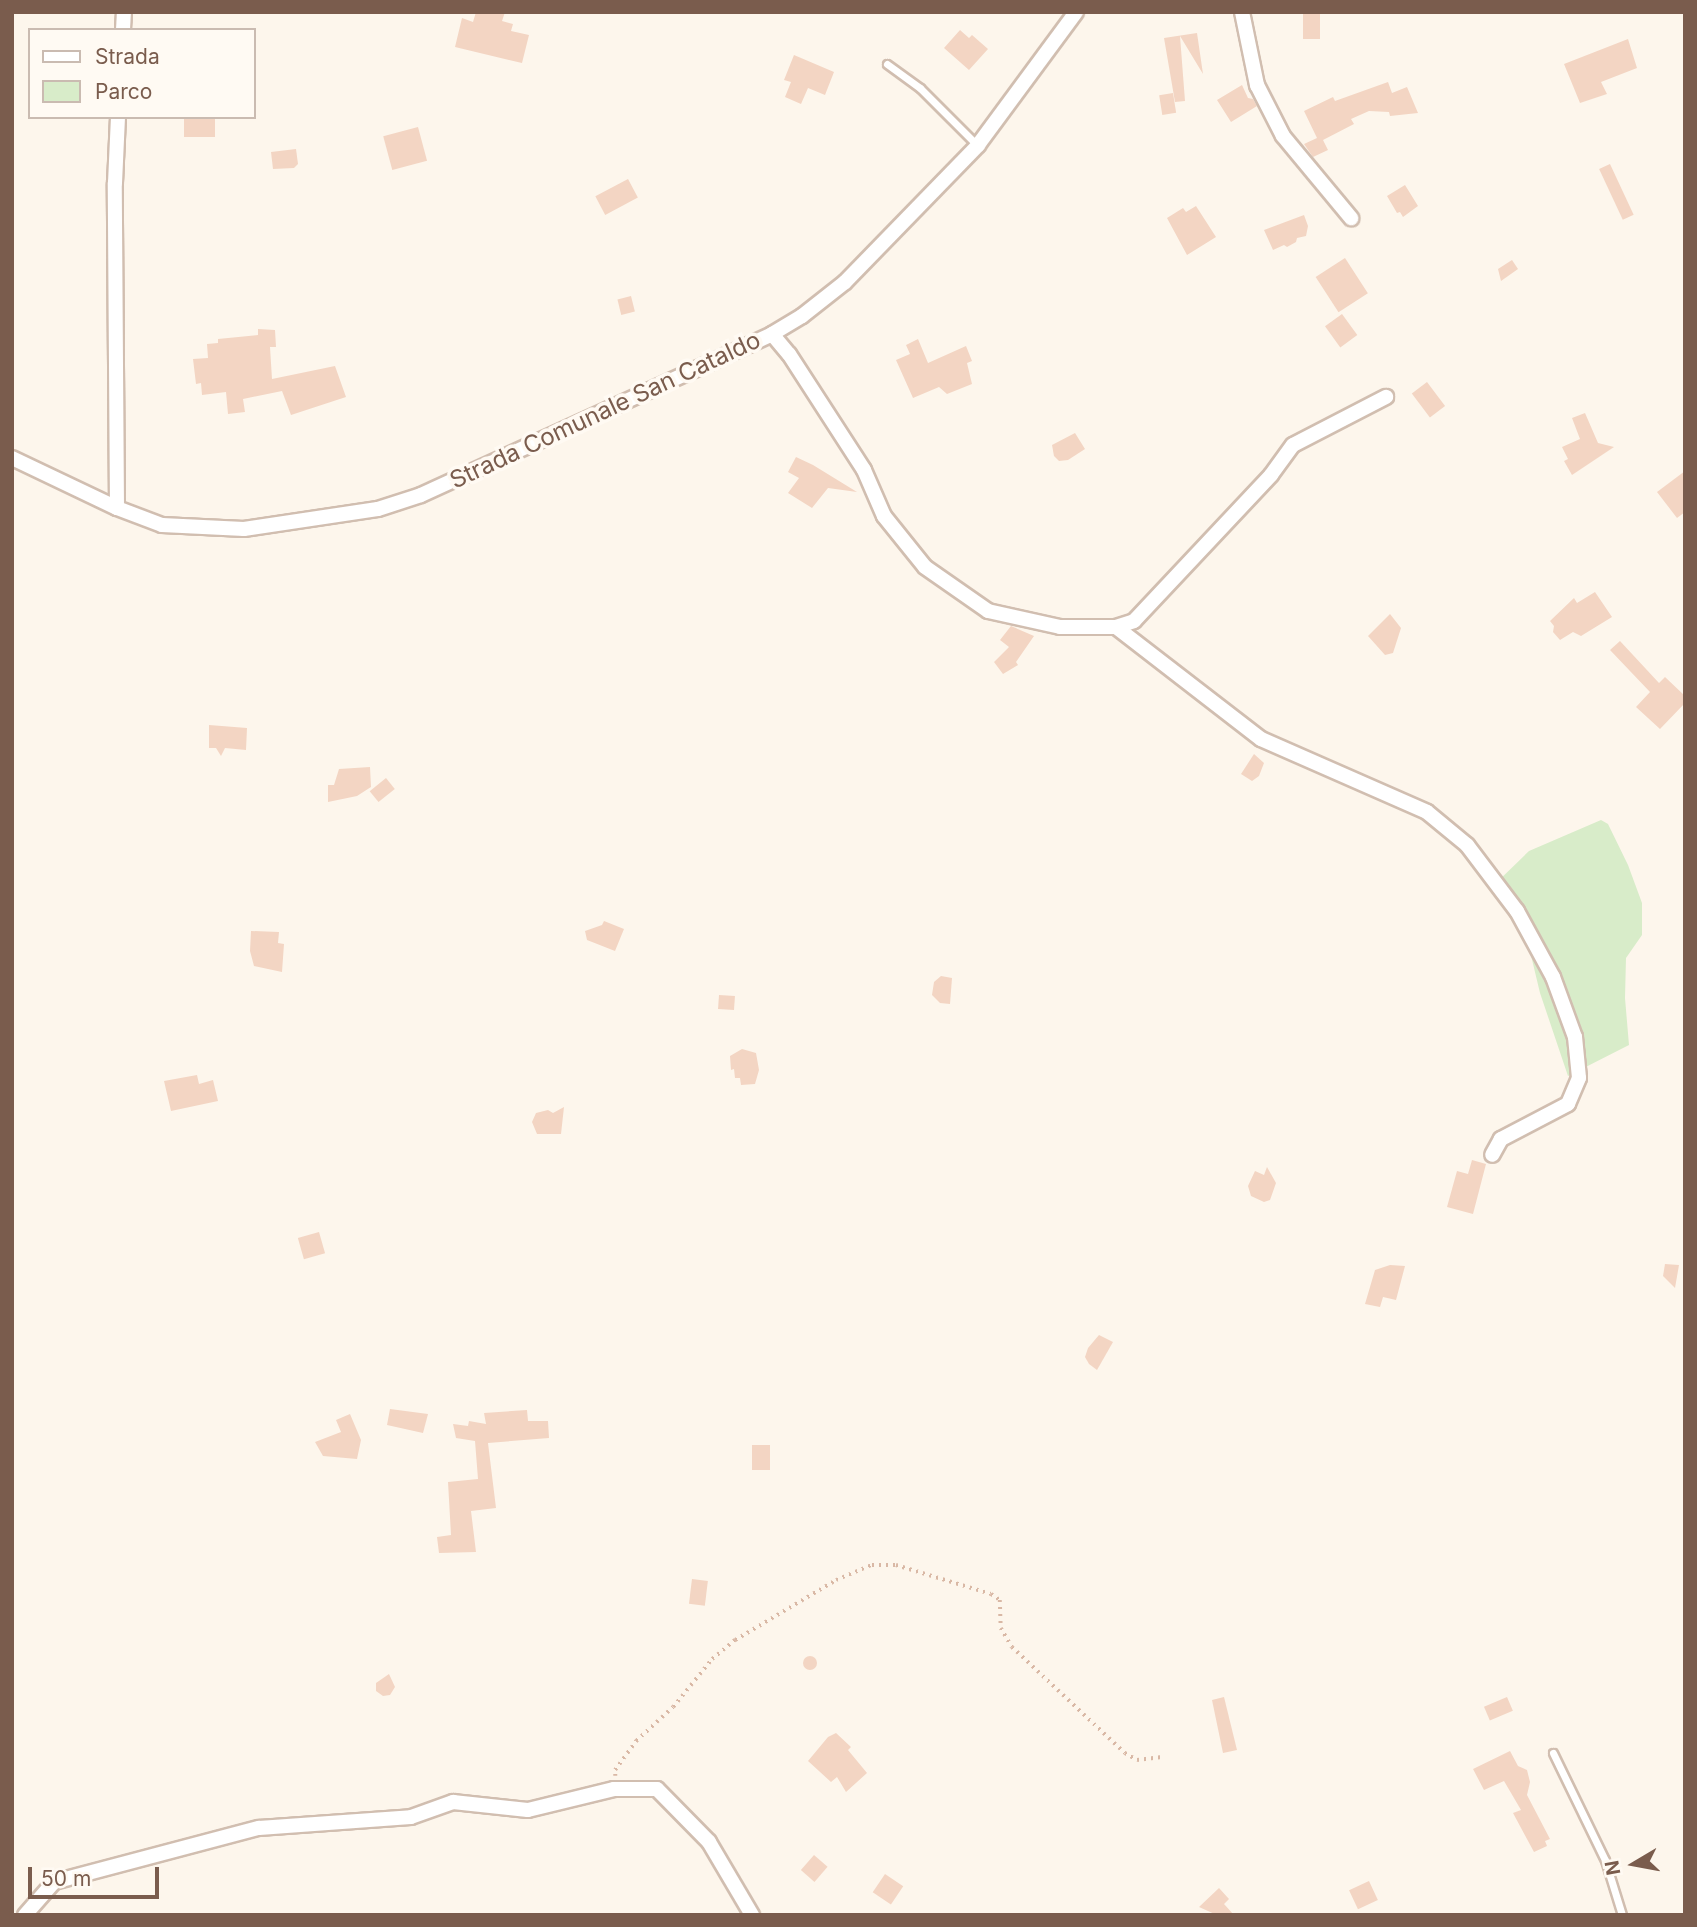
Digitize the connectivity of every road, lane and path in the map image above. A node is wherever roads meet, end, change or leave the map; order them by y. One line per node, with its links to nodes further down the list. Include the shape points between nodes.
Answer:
1 (1076, 12): 5 (street, Strada Comunale San Cataldo)
2 (1241, 12): 6 (street, via 1257,85 1283,136)
3 (887, 64): 5 (lane, via 920,88)
4 (118, 119): 10 (street)
5 (978, 145): 7 (street, Strada Comunale San Cataldo, via 845,282)
6 (1351, 218)
7 (772, 334): 10 (street, Strada Comunale San Cataldo, via 421,495 377,509 244,529 162,525); 11 (street, via 864,470 884,516 925,567 988,611 1060,626)
8 (1386, 397): 11 (street, via 1293,445 1271,475 1134,621)
9 (12, 458): 10 (street, Strada Comunale San Cataldo)
10 (117, 508)
11 (1116, 627): 12 (street, via 1261,739 1427,812 1467,845 1517,911 1553,977 1575,1037 1579,1078 1568,1104 1501,1139)
12 (1493, 1155)
13 (1553, 1752): 18 (lane, via 1605,1860)
14 (1163, 1757): 15 (path, via 1137,1760 1125,1753 1012,1647 1001,1628 1000,1600 991,1594 896,1565 872,1565 778,1614 712,1659 673,1707 636,1741 615,1770)
15 (614, 1789): 16 (street, via 527,1810 453,1802 411,1817 259,1828 54,1882); 17 (street, via 657,1789 709,1842)
16 (25, 1915)
17 (752, 1915)
18 (1622, 1915)

